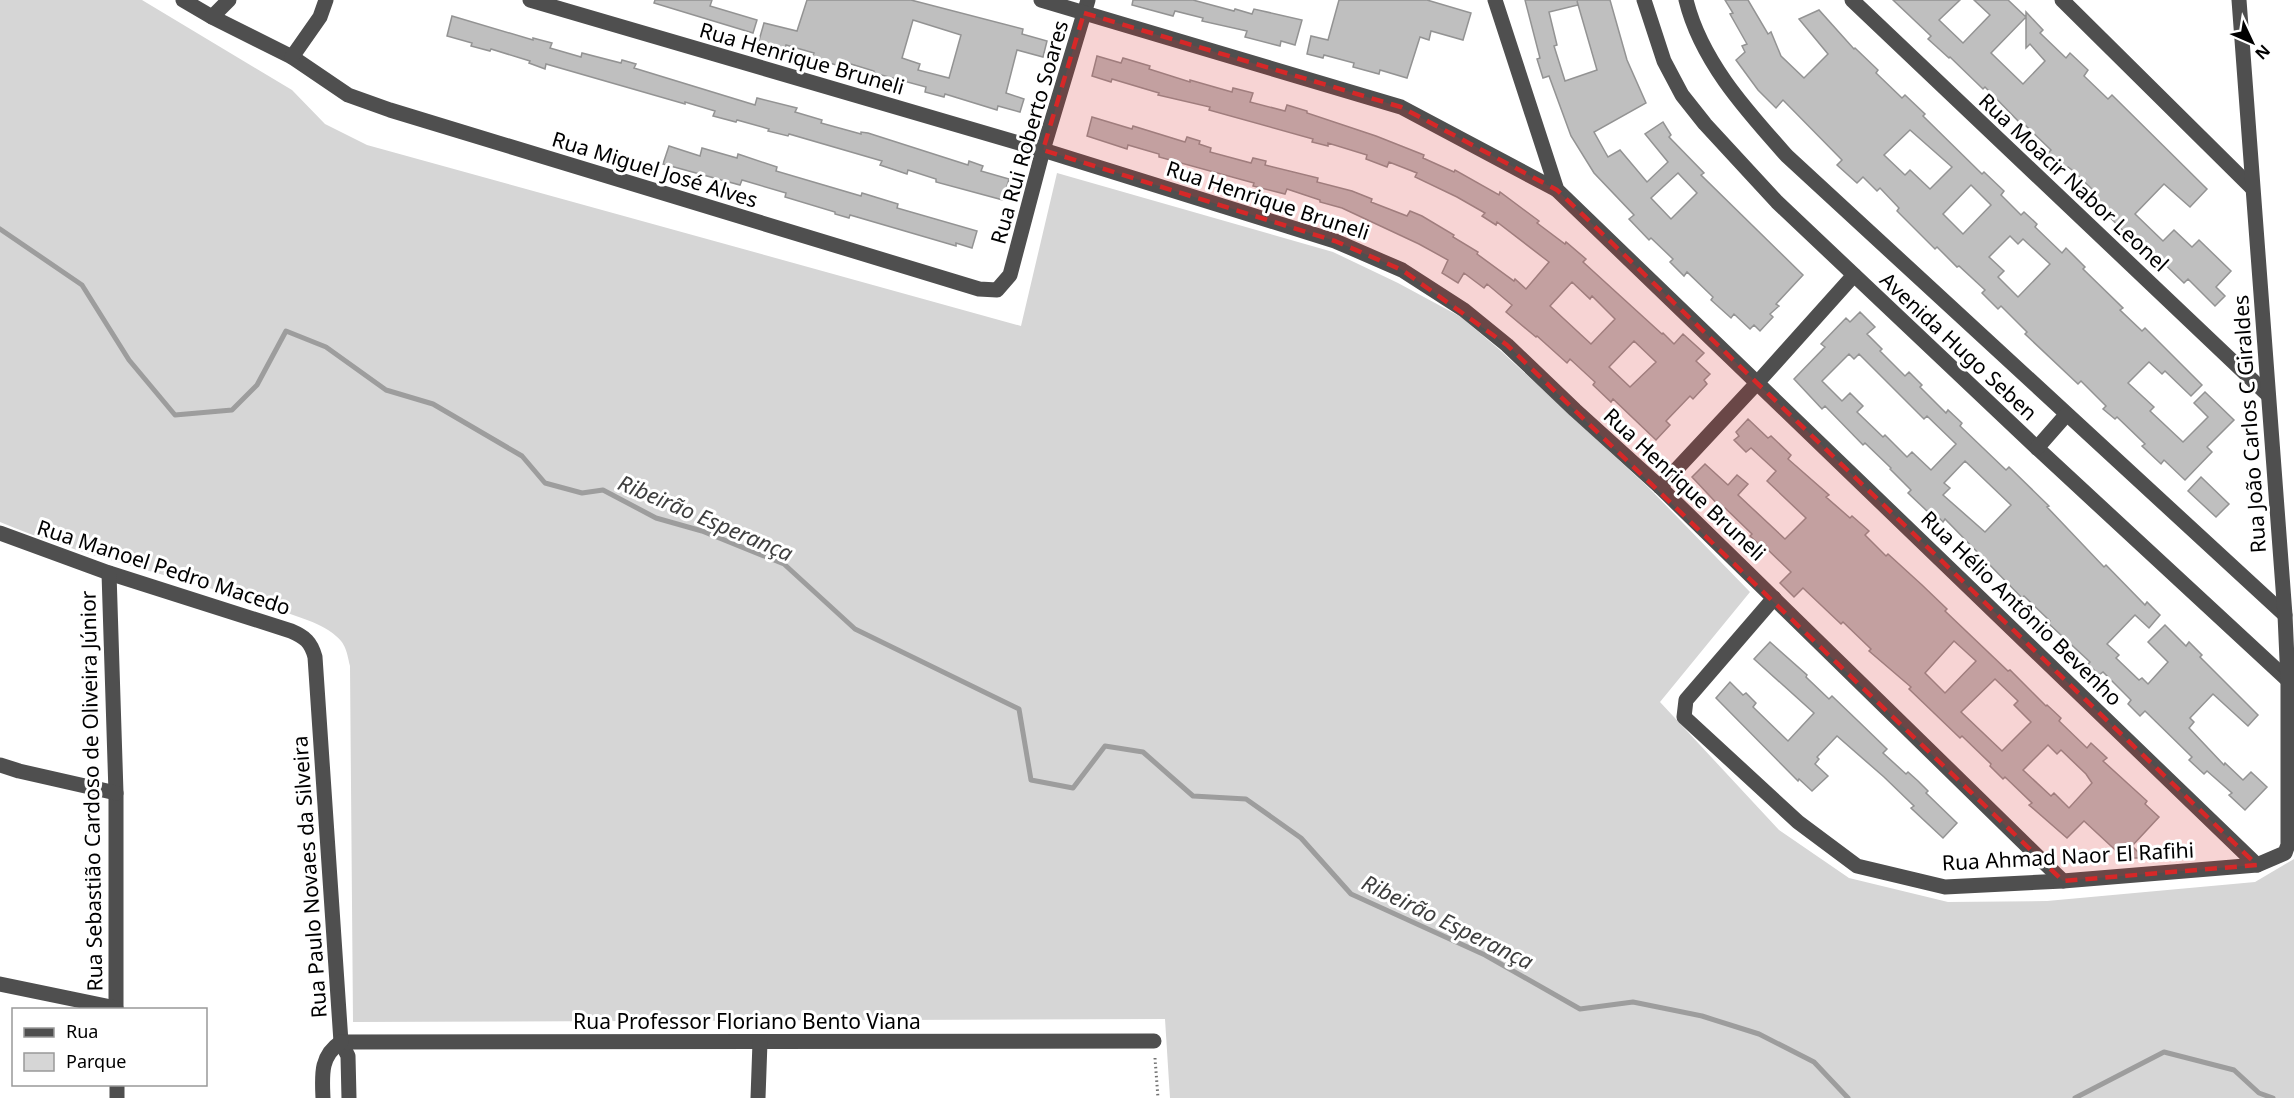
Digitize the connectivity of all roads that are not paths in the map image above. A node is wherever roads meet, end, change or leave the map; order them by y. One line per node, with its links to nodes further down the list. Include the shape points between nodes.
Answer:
1 (183, 0): 13 (street)
2 (229, 0): 13 (street)
3 (326, 0): 14 (street, via 320,17)
4 (530, 0): 15 (street, Rua Henrique Bruneli)
5 (1041, 0): 12 (street)
6 (1495, 0): 17 (street)
7 (1644, 0): 19 (street, Avenida Hugo Seben, via 1664,62 1682,95 1777,202)
8 (1686, 0): 22 (street, Avenida Hugo Seben, via 1697,34 1738,100 1787,156)
9 (1852, 0): 21 (street, Rua Moacir Nabor Leonel)
10 (2062, 0): 16 (street)
11 (2239, 0): 16 (street, Rua João Carlos C Giraldes)
12 (1086, 6): 15 (street, Rua Rui Roberto Soares); 17 (street, via 1401,107)
13 (212, 17): 14 (street)
14 (292, 57): 18 (street, Rua Miguel José Alves, via 348,95 447,128 980,289 997,290)
15 (1042, 150): 18 (street, Rua Rui Roberto Soares); 24 (street, Rua Henrique Bruneli, via 1335,241 1402,270 1464,310 1507,345)
16 (2252, 188): 21 (street, Rua João Carlos C Giraldes)
17 (1557, 190): 20 (street, Rua Hélio Antônio Bevenho)
18 (1010, 275)
19 (1854, 275): 20 (street); 23 (street, Avenida Hugo Seben)
20 (1758, 382): 24 (street); 34 (street, Rua Hélio Antônio Bevenho)
21 (2267, 394): 28 (street, Rua João Carlos C Giraldes)
22 (2066, 415): 23 (street); 28 (street, Avenida Hugo Seben)
23 (2037, 448): 30 (street, Avenida Hugo Seben)
24 (1660, 487): 27 (street, Rua Henrique Bruneli)
25 (0, 533): 26 (street, Rua Manoel Pedro Macedo)
26 (109, 573): 29 (street, Rua Manoel Pedro Macedo, via 291,631); 32 (street, Rua Sebastião Cardoso de Oliveira Júnior)
27 (1774, 598): 35 (street, Rua Henrique Bruneli); 35 (street, Rua Ahmad Naor El Rafihi, via 1686,700 1684,717 1798,822 1857,866 1945,887)
28 (2285, 615): 30 (street, Rua João Carlos C Giraldes)
29 (312, 645): 40 (street, Rua Paulo Novaes da Silveira)
30 (2291, 684): 33 (street, Rua João Carlos C Giraldes)
31 (0, 765): 32 (street)
32 (116, 793): 38 (street, Rua Sebastião Cardoso de Oliveira Júnior)
33 (2288, 845): 34 (street, Rua Ahmad Naor El Rafihi, via 2285,853)
34 (2257, 865): 35 (street, Rua Ahmad Naor El Rafihi)
35 (2063, 881)
36 (0, 984): 37 (street)
37 (111, 1008)
38 (116, 1008)
39 (1154, 1041): 41 (street, Rua Professor Floriano Bento Viana)
40 (341, 1042): 41 (street, Rua Professor Floriano Bento Viana); 42 (street, Rua Paulo Novaes da Silveira, via 332,1048 322,1067); 43 (street, via 348,1056)
41 (760, 1042): 44 (street)
42 (322, 1098)
43 (349, 1098)
44 (759, 1098)

